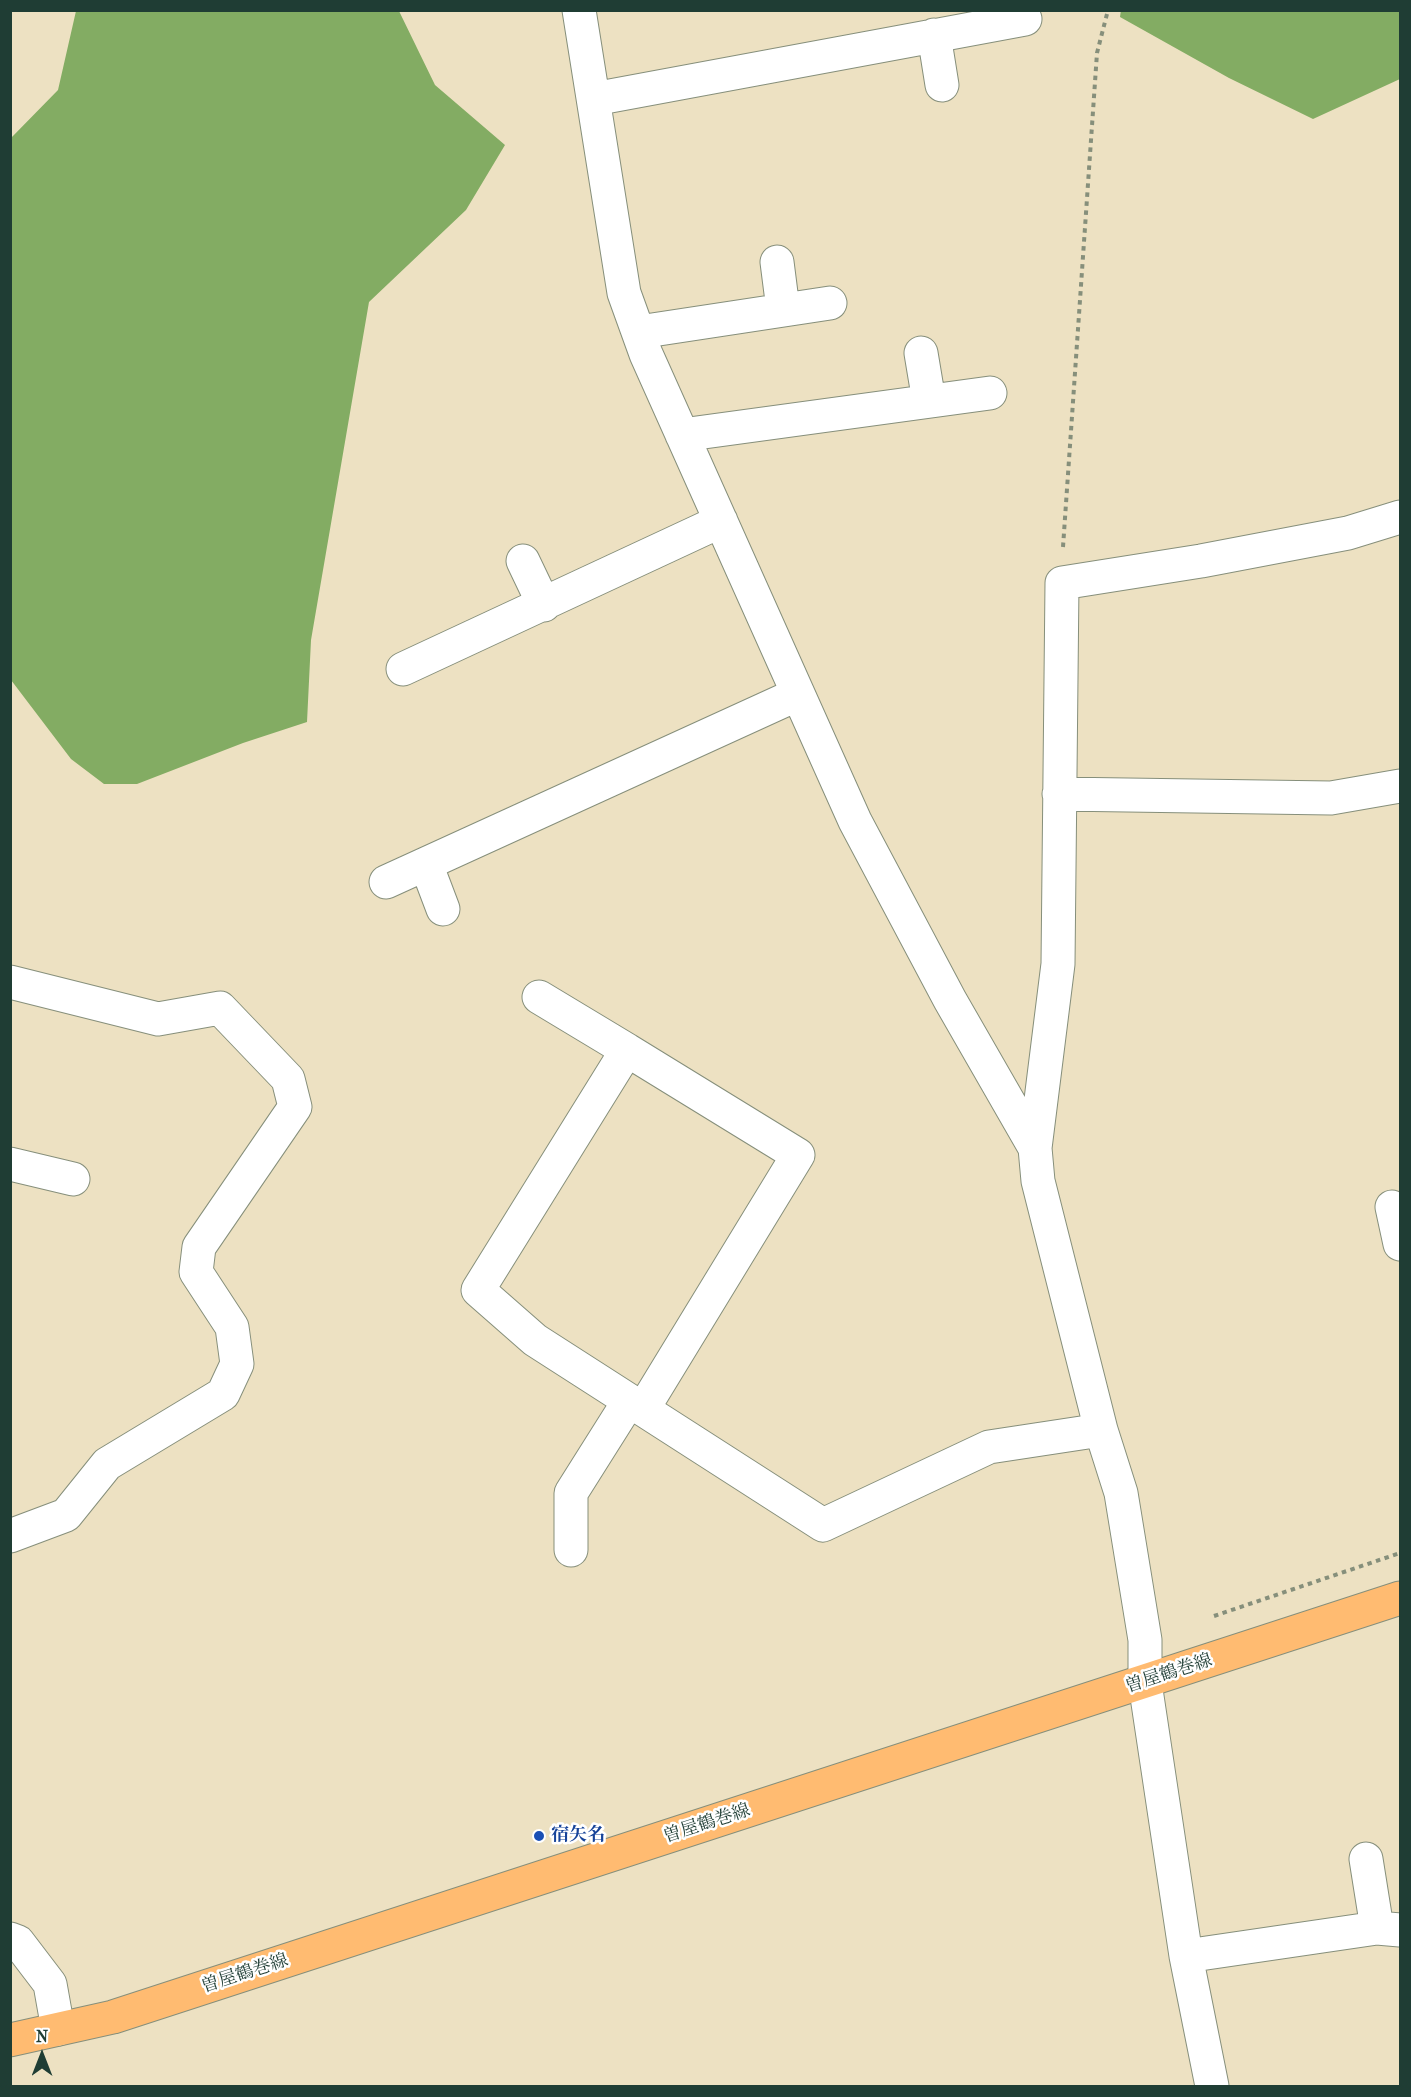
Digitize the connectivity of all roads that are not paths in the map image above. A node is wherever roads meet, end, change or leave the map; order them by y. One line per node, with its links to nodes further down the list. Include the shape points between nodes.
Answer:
1 (579, 10): 5 (street)
2 (1024, 19): 3 (street)
3 (934, 35): 4 (street); 5 (street)
4 (942, 85)
5 (594, 99): 9 (street, via 624,294)
6 (777, 262): 8 (street)
7 (830, 303): 8 (street)
8 (783, 309): 9 (street)
9 (639, 332): 13 (street)
10 (921, 353): 12 (street)
11 (990, 393): 12 (street)
12 (929, 401): 13 (street)
13 (682, 435): 15 (street)
14 (1401, 517): 21 (street, via 1348,533 1062,583)
15 (721, 521): 17 (street); 19 (street)
16 (524, 561): 17 (street)
17 (544, 605): 18 (street)
18 (403, 669)
19 (798, 694): 22 (street); 28 (street, via 855,821 950,1000)
20 (1401, 786): 21 (street, via 1331,798)
21 (1059, 794): 28 (street, via 1058,964)
22 (426, 864): 23 (street); 24 (street)
23 (386, 882)
24 (443, 909)
25 (10, 982): 35 (street, via 158,1019 220,1008 288,1079 295,1107 199,1247 196,1272 232,1327 237,1364 223,1394 107,1464 66,1515)
26 (539, 997): 27 (street)
27 (627, 1050): 33 (street, via 478,1290 535,1340); 33 (street, via 798,1155)
28 (1035, 1148): 34 (street, via 1038,1181)
29 (10, 1164): 30 (street)
30 (73, 1179)
31 (1392, 1207): 32 (street)
32 (1401, 1244)
33 (636, 1405): 34 (street, via 823,1525 989,1448); 36 (street, via 571,1493)
34 (1101, 1430): 38 (street, via 1121,1493 1145,1640)
35 (10, 1536)
36 (571, 1551)
37 (1401, 1598): 38 (main road, 曽屋鶴巻線)
38 (1145, 1683): 42 (street); 43 (main road, 曽屋鶴巻線, via 136,2010)
39 (1366, 1859): 40 (street)
40 (1389, 1929): 42 (street)
41 (10, 1939): 43 (street, via 18,1942 50,1984)
42 (1186, 1956): 45 (street)
43 (58, 2029): 44 (main road, 曽屋鶴巻線)
44 (10, 2040)
45 (1212, 2086)

